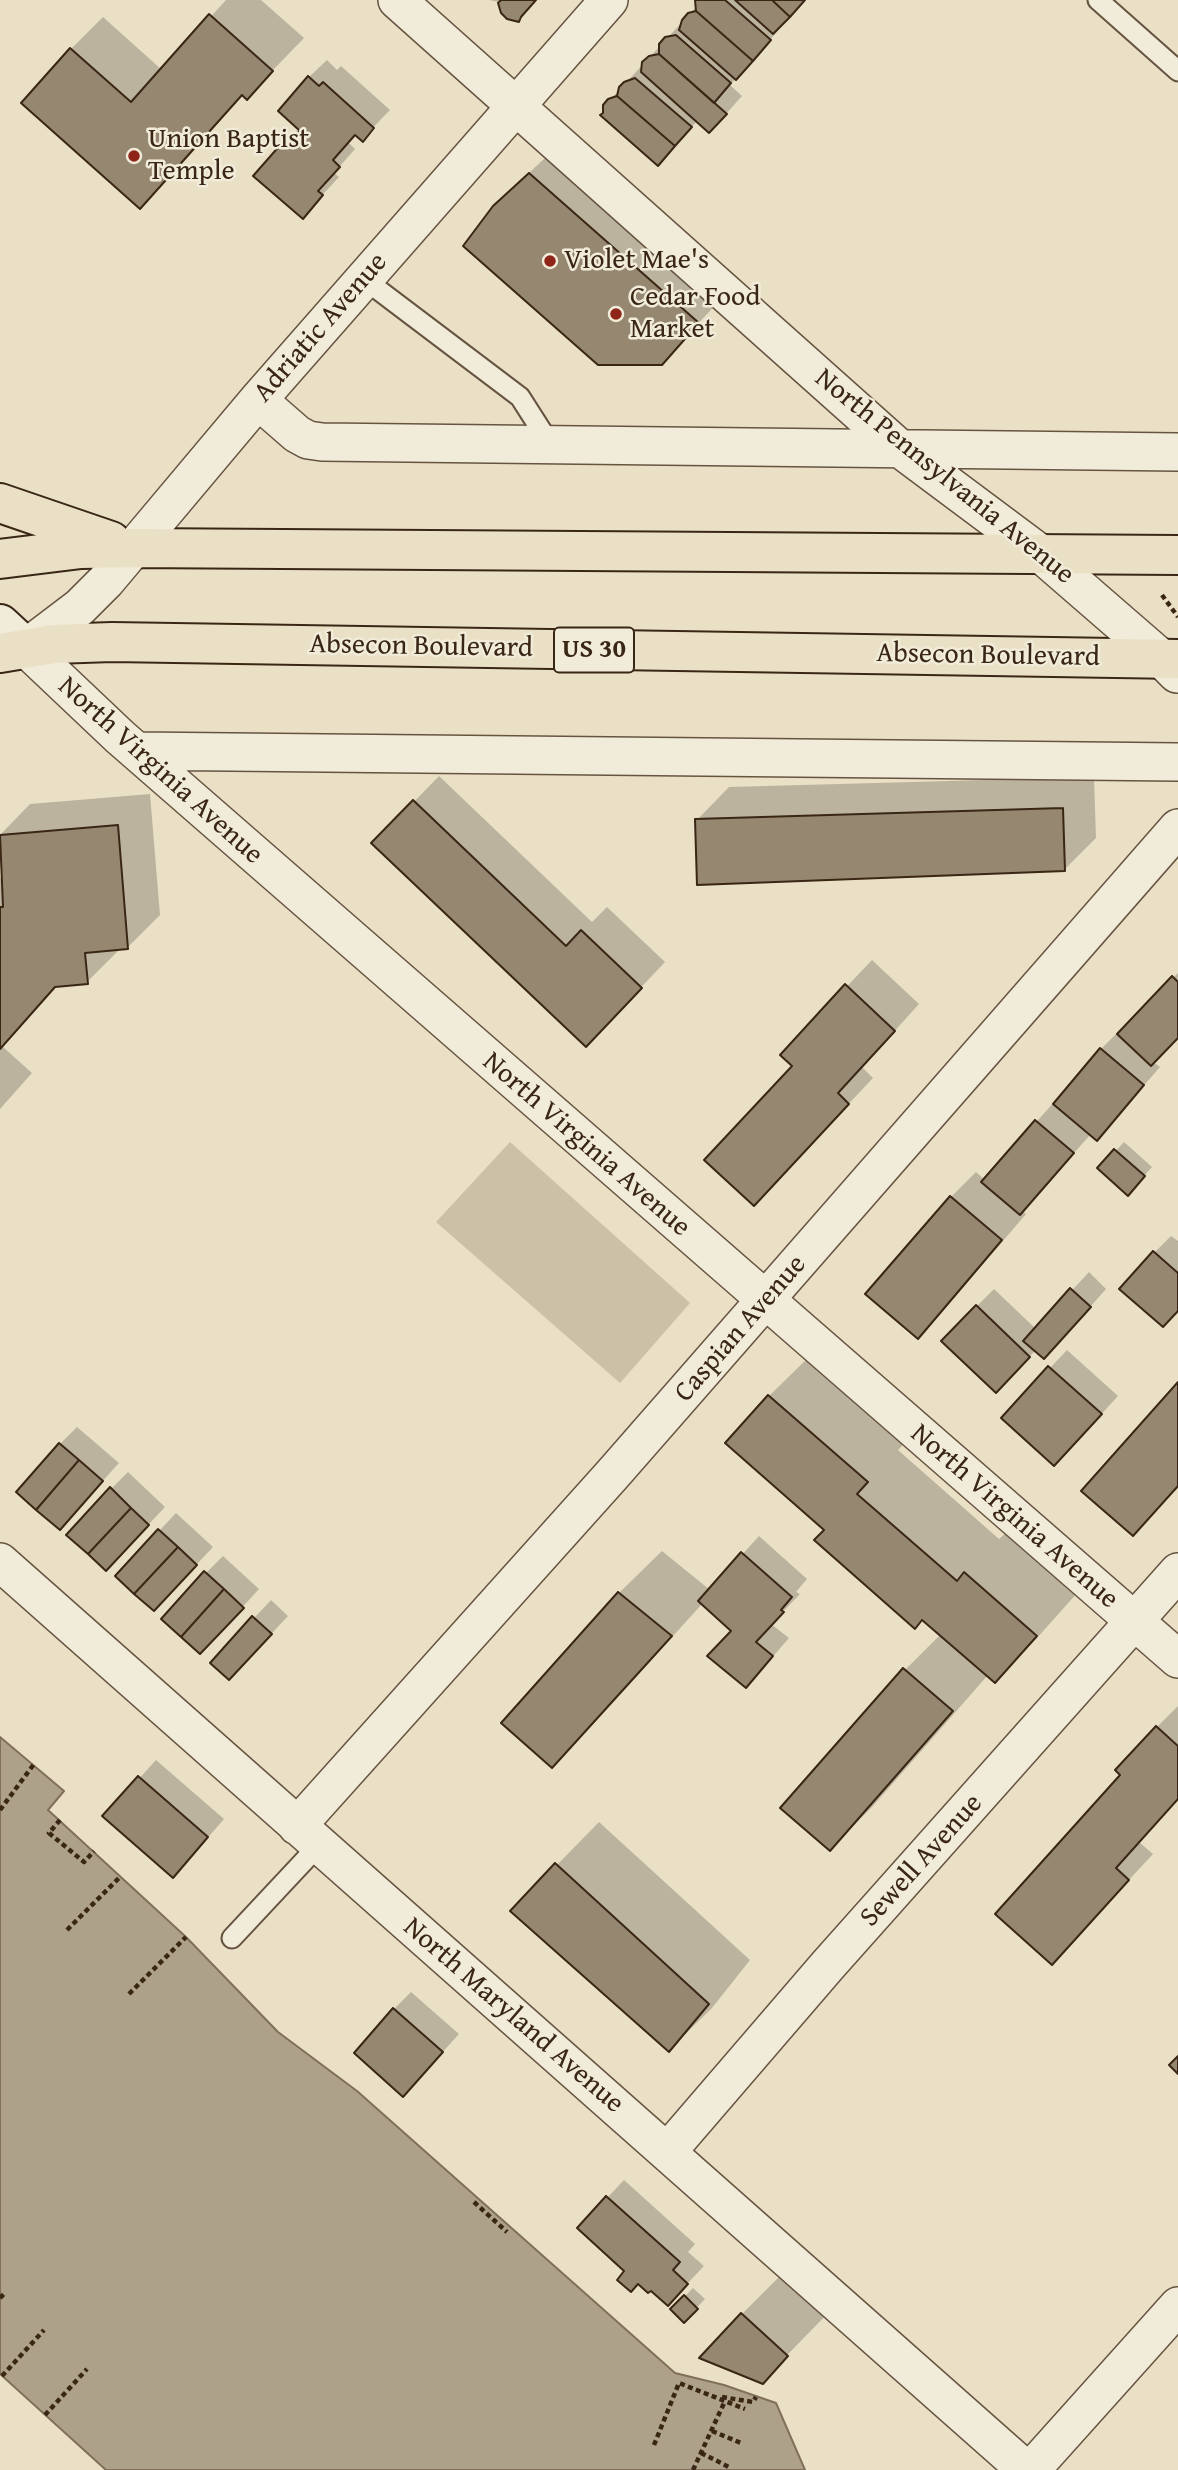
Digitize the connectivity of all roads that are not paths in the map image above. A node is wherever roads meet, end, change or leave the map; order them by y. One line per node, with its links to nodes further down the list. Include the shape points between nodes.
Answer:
1 (397, 0): 5 (street, North Pennsylvania Avenue)
2 (609, 0): 5 (street, Adriatic Avenue)
3 (1098, 0): 4 (lane)
4 (1178, 71)
5 (515, 107): 6 (street, Adriatic Avenue); 9 (street, North Pennsylvania Avenue)
6 (365, 279): 7 (street, Adriatic Avenue); 8 (lane, via 520,397)
7 (258, 400): 8 (street, via 297,434 321,442); 12 (street, Adriatic Avenue)
8 (550, 444): 9 (street)
9 (899, 448): 10 (street); 13 (street, North Pennsylvania Avenue)
10 (1178, 452)
11 (0, 503): 12 (highway)
12 (133, 548): 13 (highway); 15 (highway); 16 (street, Adriatic Avenue, via 80,607)
13 (1041, 554): 14 (highway); 17 (street, North Pennsylvania Avenue)
14 (1178, 555)
15 (0, 559)
16 (9, 642): 17 (highway, Absecon Boulevard / US 30); 18 (street, North Virginia Avenue)
17 (1173, 664)
18 (136, 751): 19 (street); 21 (street, North Virginia Avenue)
19 (1178, 762)
20 (1178, 828): 21 (street, Caspian Avenue)
21 (765, 1301): 24 (street, North Virginia Avenue); 26 (street, Caspian Avenue)
22 (0, 1562): 26 (street, North Maryland Avenue)
23 (1178, 1572): 24 (street, Sewell Avenue)
24 (1135, 1622): 25 (street, North Virginia Avenue); 28 (street, Sewell Avenue)
25 (1178, 1659)
26 (308, 1835): 27 (lane); 28 (street, North Maryland Avenue)
27 (232, 1938)
28 (668, 2151): 30 (street, North Maryland Avenue)
29 (1178, 2306): 30 (street)
30 (1029, 2470)

